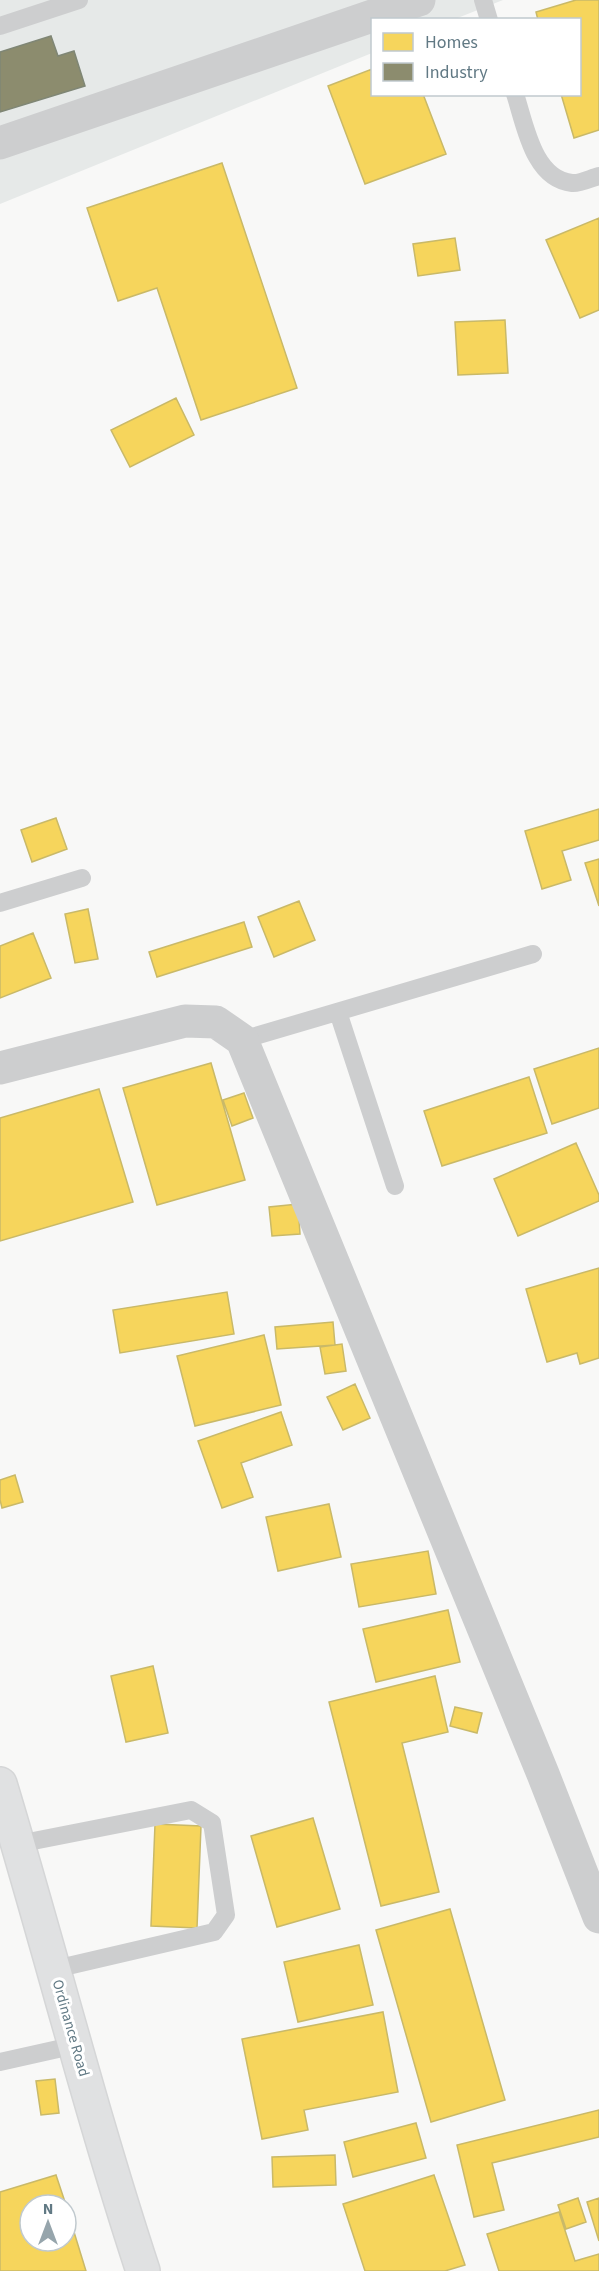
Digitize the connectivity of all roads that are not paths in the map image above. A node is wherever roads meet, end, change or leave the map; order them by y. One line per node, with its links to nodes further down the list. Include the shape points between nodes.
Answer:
1 (79, 0): 5 (lane)
2 (419, 0): 7 (street)
3 (483, 0): 4 (lane)
4 (488, 18)
5 (0, 26)
6 (516, 96): 8 (lane, via 537,157 554,177 573,183)
7 (0, 144)
8 (599, 176)
9 (82, 878): 10 (lane)
10 (0, 903)
11 (533, 954): 12 (lane)
12 (338, 1012): 13 (lane); 15 (lane)
13 (242, 1040): 14 (street, via 216,1022 185,1021); 18 (street)
14 (0, 1068)
15 (395, 1186)
16 (0, 1784): 17 (street, Ordinance Road)
17 (18, 1844): 19 (street, Ordinance Road); 19 (lane, via 191,1810 213,1823 226,1916 214,1932)
18 (599, 1917)
19 (55, 1970): 20 (street, Ordinance Road)
20 (76, 2045): 21 (lane); 22 (street, Ordinance Road, via 110,2171)
21 (0, 2062)
22 (143, 2271)

